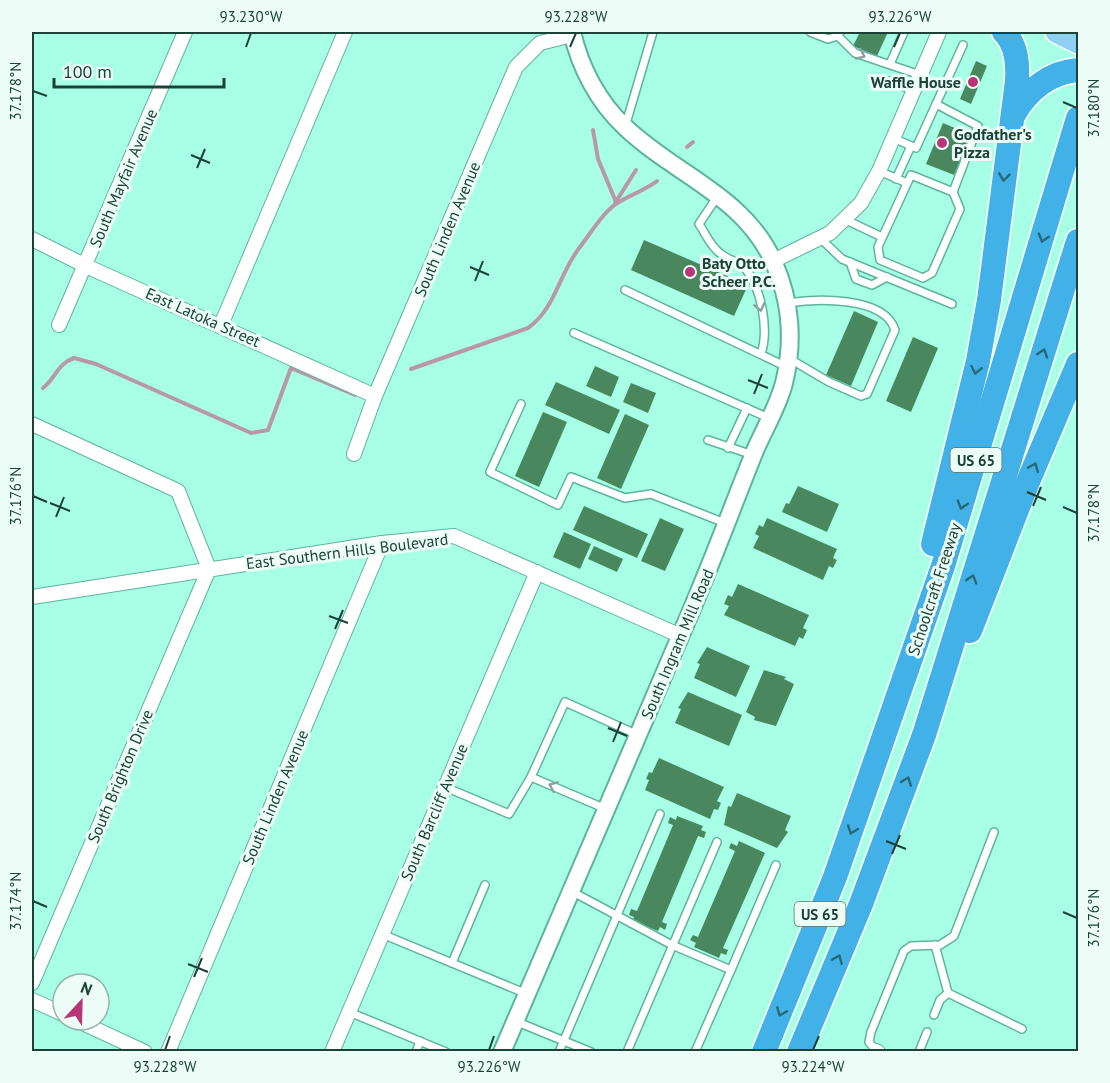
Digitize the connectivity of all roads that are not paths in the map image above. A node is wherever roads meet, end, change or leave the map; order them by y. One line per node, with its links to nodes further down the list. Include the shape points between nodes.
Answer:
1 (185, 32): 38 (street, South Mayfair Avenue)
2 (345, 32): 44 (street)
3 (653, 32): 22 (lane)
4 (810, 32): 10 (lane, via 828,39)
5 (904, 32): 14 (lane)
6 (939, 32): 16 (street)
7 (1004, 32): 21 (highway, via 1013,45 1017,63)
8 (1056, 32): 12 (main road)
9 (575, 33): 11 (street, South Linden Avenue); 22 (street, South Ingram Mill Road, via 589,79)
10 (839, 34): 14 (lane, one-way to 14, via 855,53)
11 (538, 37): 50 (street, South Linden Avenue, via 516,67)
12 (1078, 44)
13 (963, 45): 19 (lane)
14 (890, 64): 16 (lane)
15 (1078, 70): 21 (highway, via 1043,81 1028,94)
16 (920, 75): 18 (street)
17 (890, 81): 18 (lane)
18 (914, 91): 23 (street)
19 (936, 104): 24 (lane, via 916,148); 28 (lane, via 978,126)
20 (1078, 118): 67 (highway, Schoolcraft Freeway / US 65, one-way to 67, via 946,555)
21 (1011, 119): 67 (highway, one-way to 67, via 978,361)
22 (625, 127): 29 (street, South Ingram Mill Road)
23 (893, 138): 24 (lane); 25 (street)
24 (911, 146): 26 (lane)
25 (879, 171): 26 (lane); 30 (street)
26 (896, 179): 27 (lane)
27 (907, 183): 28 (lane, via 911,175); 31 (lane)
28 (953, 192): 35 (lane, via 960,209 932,273 923,278)
29 (719, 195): 36 (street, South Ingram Mill Road, via 748,222); 47 (lane, one-way to 47, via 699,224 722,256 740,263 751,279 765,344)
30 (846, 220): 31 (lane); 33 (street)
31 (882, 237): 35 (lane, via 878,247)
32 (32, 238): 38 (street, East Latoka Street)
33 (821, 239): 36 (street); 37 (lane)
34 (1078, 241): 66 (highway, Schoolcraft Freeway / US 65, one-way to 34)
35 (880, 260): 39 (lane)
36 (773, 261): 42 (street, South Ingram Mill Road)
37 (850, 262): 39 (lane); 40 (lane, via 856,279 872,285)
38 (86, 266): 44 (street, East Latoka Street); 45 (street, South Mayfair Avenue)
39 (875, 272): 40 (lane)
40 (887, 277): 43 (lane)
41 (625, 290): 47 (lane)
42 (787, 303): 48 (street, South Ingram Mill Road); 48 (lane, via 817,298 840,300 880,313 895,330 867,393 861,396)
43 (952, 304)
44 (221, 324): 50 (street, East Latoka Street)
45 (60, 325)
46 (574, 333): 52 (lane)
47 (761, 354): 48 (lane, via 775,363)
48 (787, 362): 53 (street, South Ingram Mill Road, via 784,386)
49 (1078, 364): 66 (highway, one-way to 49, via 987,593 1027,484)
50 (375, 396): 57 (street, South Linden Avenue)
51 (521, 404): 59 (lane, via 489,472 558,504 571,477 625,498 651,494)
52 (747, 408): 53 (lane); 56 (lane)
53 (769, 418): 58 (street, South Ingram Mill Road)
54 (32, 424): 61 (street, via 178,491)
55 (708, 440): 56 (lane)
56 (728, 448): 58 (lane)
57 (354, 454)
58 (753, 455): 59 (street, South Ingram Mill Road)
59 (728, 524): 64 (street, South Ingram Mill Road)
60 (382, 543): 61 (street, East Southern Hills Boulevard); 62 (street, East Southern Hills Boulevard, via 454,536); 98 (street, South Linden Avenue)
61 (209, 569): 63 (street, East Southern Hills Boulevard); 83 (street, South Brighton Drive)
62 (537, 572): 64 (street, East Southern Hills Boulevard); 69 (street, South Barcliff Avenue)
63 (32, 598)
64 (681, 636): 65 (street, South Ingram Mill Road)
65 (638, 735): 68 (lane, via 565,702); 70 (street, South Ingram Mill Road)
66 (924, 735): 108 (highway, Schoolcraft Freeway / US 65, one-way to 66, via 861,904)
67 (872, 775): 107 (highway, Schoolcraft Freeway / US 65, one-way to 107)
68 (531, 777): 69 (lane, via 509,814); 70 (lane, one-way to 68)
69 (445, 787): 78 (street, South Barcliff Avenue)
70 (606, 809): 76 (street, South Ingram Mill Road)
71 (660, 814): 77 (lane)
72 (994, 832): 80 (lane, via 954,936)
73 (717, 842): 79 (lane)
74 (776, 865): 82 (lane)
75 (485, 885): 81 (lane)
76 (571, 891): 77 (lane); 85 (street, South Ingram Mill Road)
77 (616, 916): 79 (lane); 94 (lane)
78 (382, 934): 81 (lane); 88 (street, South Barcliff Avenue)
79 (672, 945): 82 (lane); 105 (lane)
80 (935, 945): 84 (lane); 96 (lane, via 911,946 904,951 871,1032 869,1042)
81 (452, 963): 85 (lane)
82 (731, 970): 106 (lane)
83 (32, 983)
84 (948, 993): 89 (lane); 91 (lane)
85 (527, 994): 90 (street, South Ingram Mill Road)
86 (32, 1000): 87 (street)
87 (51, 1009)
88 (349, 1012): 95 (lane); 99 (street, South Barcliff Avenue)
89 (934, 1015)
90 (515, 1021): 94 (lane); 102 (street, South Ingram Mill Road)
91 (1022, 1029)
92 (102, 1032): 97 (street)
93 (927, 1032): 109 (lane)
94 (563, 1040): 103 (lane); 104 (lane)
95 (420, 1041): 100 (lane); 101 (lane)
96 (877, 1051)
97 (145, 1052)
98 (168, 1052)
99 (332, 1052)
100 (416, 1052)
101 (446, 1052)
102 (502, 1052)
103 (559, 1052)
104 (591, 1052)
105 (627, 1052)
106 (695, 1052)
107 (764, 1052)
108 (799, 1052)
109 (919, 1052)

